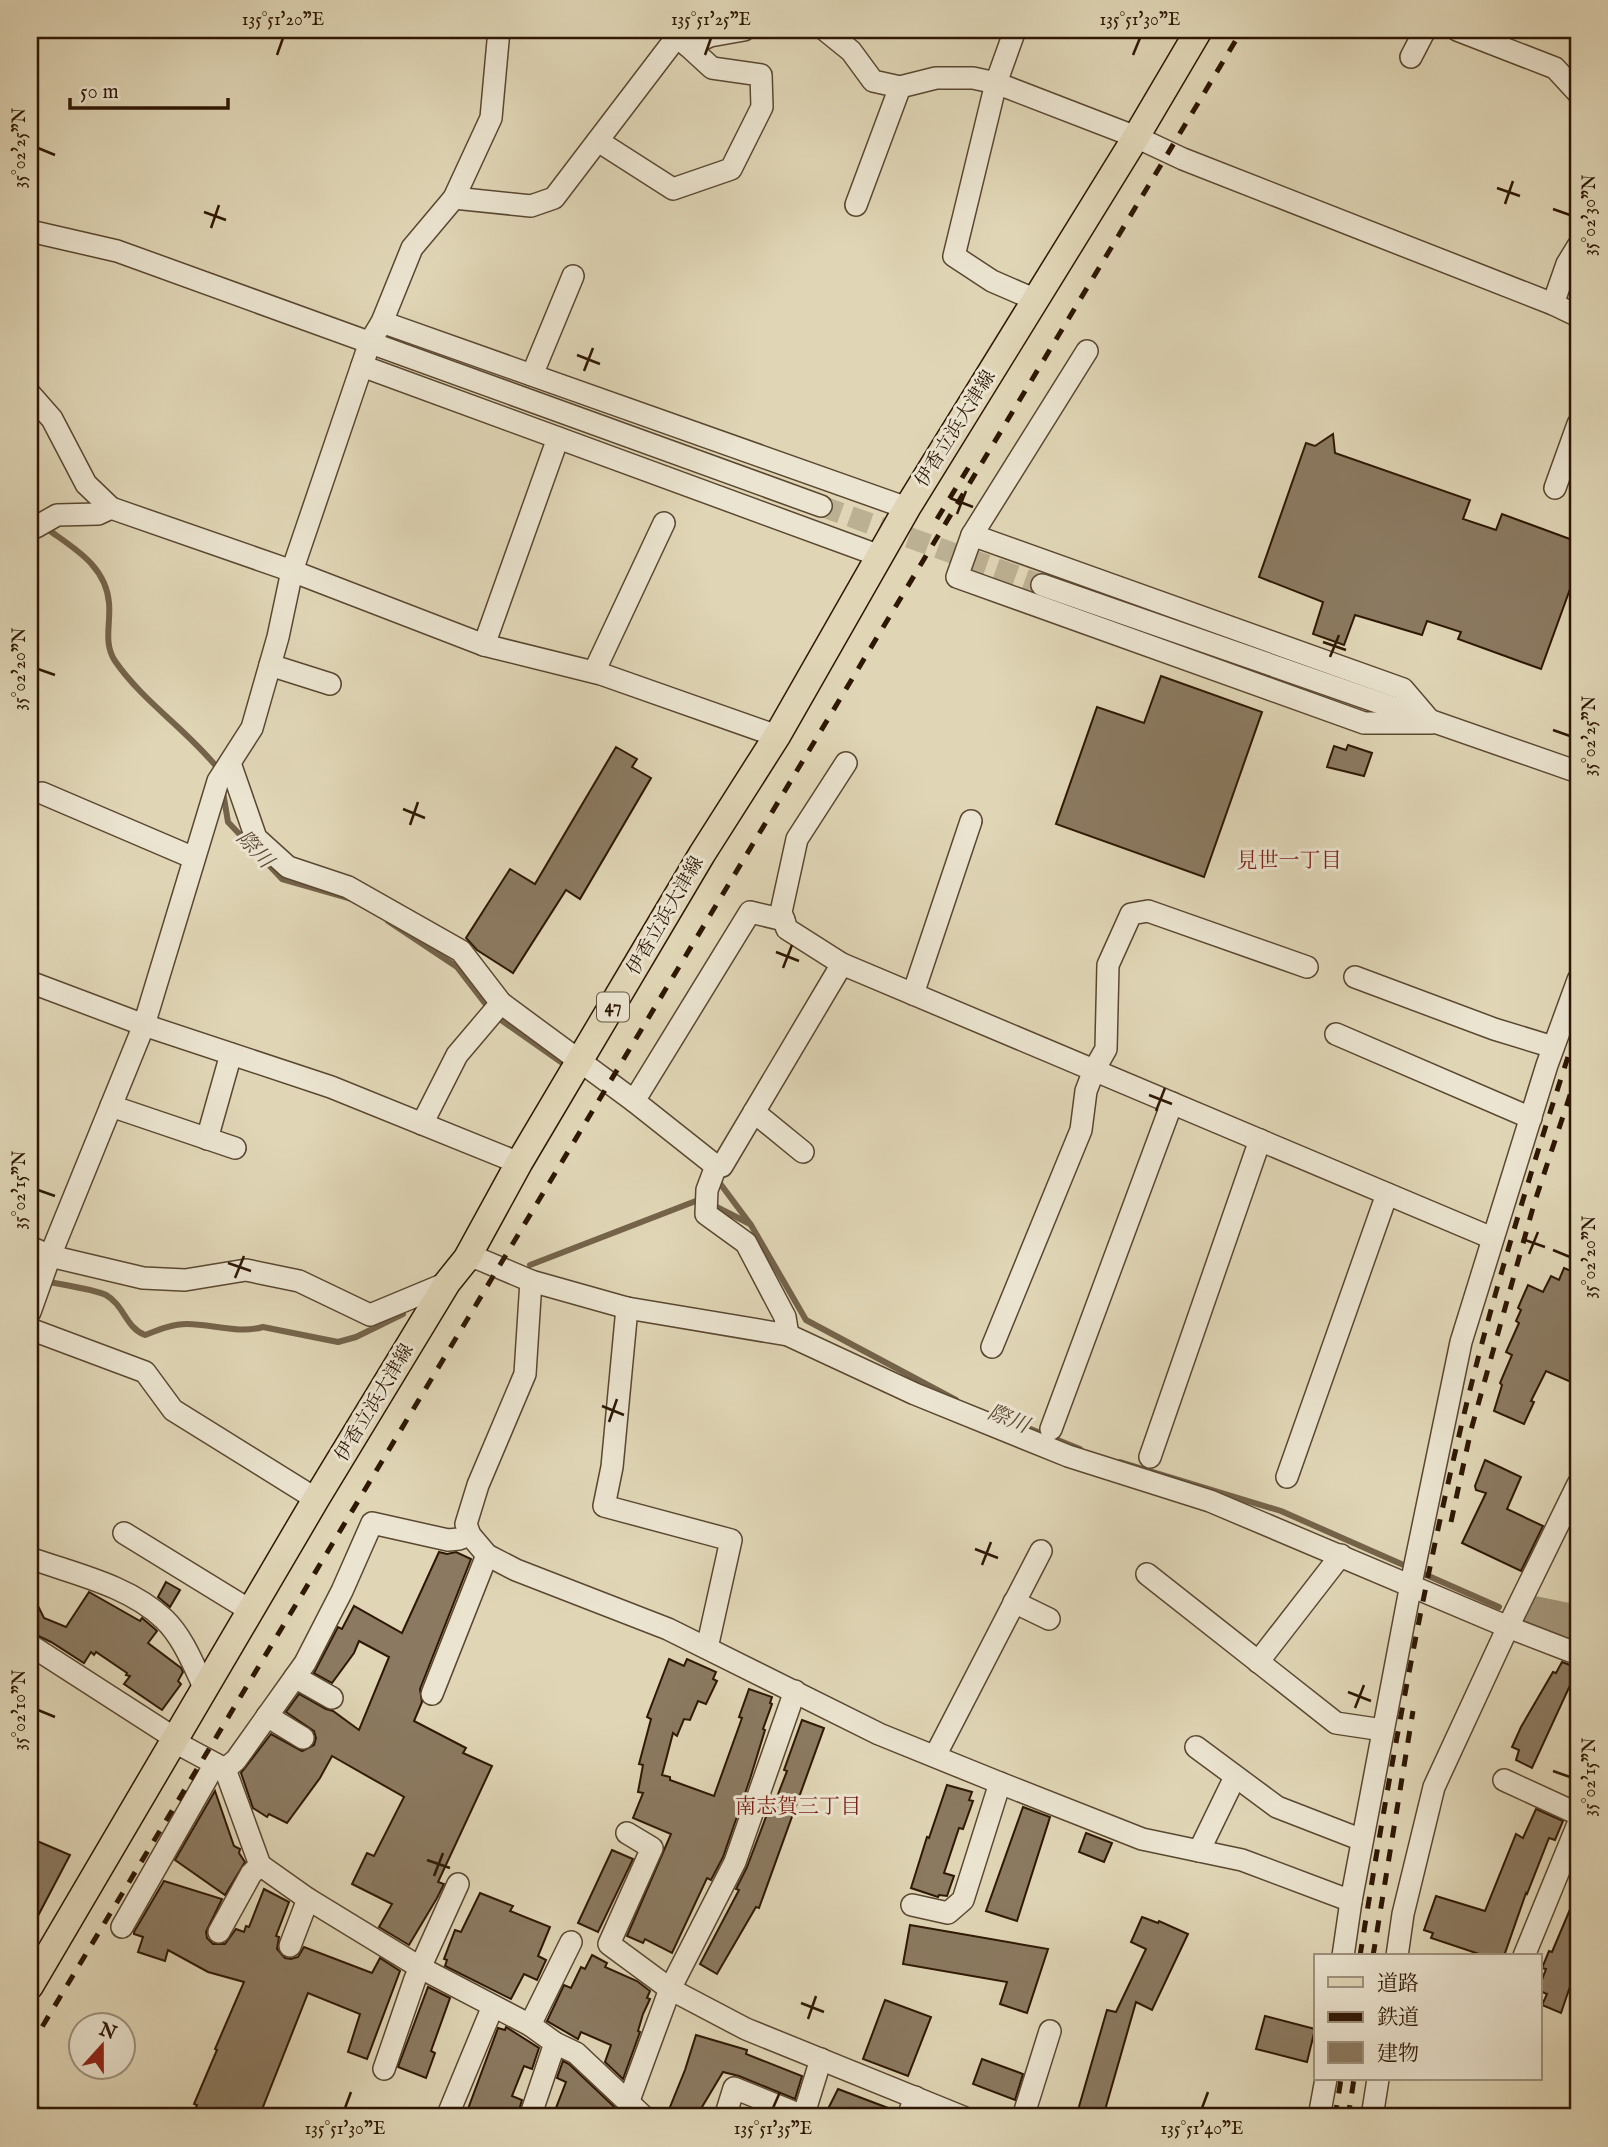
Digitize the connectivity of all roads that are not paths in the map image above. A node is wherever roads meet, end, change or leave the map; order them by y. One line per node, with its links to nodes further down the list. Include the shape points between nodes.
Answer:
1 (499, 30): 15 (street, via 491,118)
2 (744, 30): 8 (street)
3 (825, 30): 11 (street, via 851,51 873,81)
4 (1015, 30): 10 (street)
5 (1199, 30): 13 (main road, 伊香立浜大津線 / 47)
6 (1425, 30): 9 (street)
7 (1457, 30): 12 (street, via 1555,68)
8 (683, 38): 14 (street); 14 (street, via 712,68 761,75 762,107 732,169 673,188)
9 (1411, 57)
10 (996, 83): 11 (street, via 936,78); 13 (street); 20 (street, via 954,256 992,281)
11 (900, 87): 16 (street)
12 (1578, 93)
13 (1136, 137): 20 (main road, 伊香立浜大津線 / 47); 21 (street)
14 (598, 141): 15 (street, via 554,198 531,206)
15 (454, 198): 23 (street, via 412,248)
16 (856, 205)
17 (30, 231): 24 (street, via 117,251)
18 (1578, 246): 21 (street)
19 (573, 276): 27 (street)
20 (1036, 300): 35 (main road, 伊香立浜大津線 / 47)
21 (1553, 304): 22 (street)
22 (1578, 316)
23 (382, 322): 24 (street); 27 (street)
24 (370, 342): 26 (street); 33 (street)
25 (1087, 351): 38 (street)
26 (362, 366): 30 (street); 40 (street)
27 (532, 375): 35 (street)
28 (30, 394): 34 (street, via 52,419 86,484)
29 (1578, 424): 31 (street)
30 (558, 438): 39 (street); 42 (street)
31 (1573, 458): 32 (street)
32 (1555, 488)
33 (821, 506)
34 (111, 508): 36 (street); 40 (street)
35 (907, 508): 39 (main road, 伊香立浜大津線 / 47)
36 (40, 523)
37 (664, 523): 44 (street)
38 (972, 535): 46 (street, via 1403,689); 46 (street, via 957,577 1364,723)
39 (880, 556): 47 (main road, 伊香立浜大津線 / 47)
40 (292, 571): 42 (street); 43 (street)
41 (1042, 585): 46 (street)
42 (484, 645): 44 (street)
43 (270, 665): 45 (street); 49 (street, via 252,728)
44 (594, 672): 47 (street)
45 (330, 684)
46 (1432, 723): 50 (street)
47 (777, 736): 66 (main road, 伊香立浜大津線 / 47)
48 (846, 763): 54 (street, via 797,839 781,912)
49 (226, 769): 53 (street); 61 (street, via 256,838 288,867 348,887 461,951)
50 (1578, 772)
51 (42, 793): 53 (street)
52 (971, 821): 60 (street)
53 (194, 858): 62 (street)
54 (784, 920): 55 (street, via 787,929); 68 (street, via 750,912)
55 (842, 964): 60 (street); 71 (street)
56 (1307, 967): 67 (street, via 1148,911 1131,914 1108,965 1106,1049)
57 (1355, 977): 64 (street)
58 (1578, 980): 64 (street)
59 (30, 982): 62 (street)
60 (913, 994): 67 (street)
61 (500, 1004): 66 (street); 73 (street, via 457,1055)
62 (144, 1025): 65 (street); 70 (street)
63 (1336, 1034): 72 (street)
64 (1553, 1047): 72 (street)
65 (231, 1054): 73 (street); 74 (street)
66 (581, 1061): 68 (street); 78 (main road, 伊香立浜大津線 / 47)
67 (1094, 1070): 69 (street); 91 (street, via 1081,1130)
68 (634, 1101): 79 (street)
69 (1172, 1104): 75 (street); 92 (street)
70 (111, 1106): 74 (street); 84 (street)
71 (754, 1112): 77 (street); 79 (street, via 722,1166)
72 (1531, 1118): 81 (street)
73 (422, 1124): 78 (street)
74 (207, 1139): 76 (street)
75 (1259, 1140): 80 (street); 93 (street)
76 (235, 1148)
77 (803, 1152)
78 (519, 1163): 83 (main road, 伊香立浜大津線 / 47)
79 (716, 1167): 90 (street, via 706,1214 746,1243 785,1317)
80 (1387, 1194): 81 (street); 94 (street)
81 (1492, 1238): 104 (street, via 1461,1342)
82 (30, 1247): 84 (street)
83 (467, 1258): 85 (street); 86 (main road, 伊香立浜大津線 / 47)
84 (48, 1262): 86 (street, via 143,1279 185,1280 246,1270 299,1281 370,1315); 87 (street)
85 (531, 1281): 88 (street); 98 (street, via 525,1374 474,1496 466,1524)
86 (447, 1283): 96 (main road, 伊香立浜大津線 / 47)
87 (33, 1303)
88 (627, 1308): 90 (street); 110 (street, via 604,1506 731,1540)
89 (30, 1329): 96 (street, via 145,1372 173,1410)
90 (788, 1335): 101 (street, via 915,1394 1068,1456 1210,1501)
91 (992, 1347)
92 (1051, 1429)
93 (1150, 1457)
94 (1287, 1477)
95 (1578, 1484): 108 (street)
96 (316, 1499): 106 (main road, 伊香立浜大津線 / 47)
97 (124, 1533): 106 (street)
98 (470, 1535): 100 (street); 113 (street, via 448,1540 372,1523 342,1591)
99 (1041, 1551): 105 (street)
100 (487, 1555): 110 (street); 116 (street)
101 (1341, 1555): 104 (street); 112 (street)
102 (30, 1558): 114 (street, via 122,1591 150,1607 166,1620)
103 (1146, 1574): 112 (street)
104 (1412, 1575): 108 (street); 119 (street)
105 (1014, 1602): 107 (street); 123 (street)
106 (251, 1611): 114 (main road, 伊香立浜大津線 / 47)
107 (1049, 1619)
108 (1508, 1627): 111 (street); 143 (street, via 1434,1787)
109 (30, 1645): 121 (street)
110 (707, 1647): 115 (street)
111 (1578, 1654)
112 (1258, 1662): 119 (street, via 1336,1723)
113 (295, 1677): 117 (street); 118 (street)
114 (205, 1689): 121 (main road, 伊香立浜大津線 / 47)
115 (795, 1691): 123 (street, via 879,1734); 147 (street, via 734,1862)
116 (432, 1694)
117 (331, 1699)
118 (267, 1716): 120 (street); 124 (street, via 236,1760)
119 (1383, 1730): 131 (street)
120 (303, 1738)
121 (176, 1739): 124 (street); 146 (main road, 伊香立浜大津線 / 47)
122 (1196, 1747): 125 (street)
123 (935, 1756): 127 (street)
124 (220, 1767): 133 (street); 138 (street)
125 (1235, 1777): 131 (street, via 1277,1807); 132 (street)
126 (1504, 1780): 128 (street)
127 (1000, 1783): 132 (street, via 1142,1839); 137 (street, via 963,1900 948,1913)
128 (1578, 1814)
129 (1578, 1824): 144 (street)
130 (627, 1833): 147 (street, via 652,1848 609,1944)
131 (1362, 1840): 136 (street)
132 (1199, 1851): 136 (street, via 1242,1860)
133 (260, 1865): 135 (street); 139 (street)
134 (458, 1884): 145 (street)
135 (308, 1899): 141 (street); 145 (street)
136 (1351, 1901): 142 (street)
137 (912, 1905)
138 (122, 1927)
139 (219, 1932)
140 (571, 1942): 149 (street)
141 (290, 1946)
142 (1343, 1954)
143 (1397, 1954)
144 (1525, 1954)
145 (421, 1968): 148 (street); 153 (street)
146 (30, 1986)
147 (670, 1989): 152 (street, via 746,2029); 157 (street)
148 (493, 2006): 149 (street); 158 (street)
149 (530, 2025): 151 (street)
150 (1050, 2031): 164 (street)
151 (555, 2043): 157 (street, via 583,2059); 159 (street)
152 (821, 2059): 156 (street); 161 (street)
153 (384, 2069)
154 (1326, 2080): 165 (street)
155 (1378, 2080): 166 (street)
156 (915, 2097): 162 (street); 163 (street)
157 (636, 2110)
158 (447, 2117)
159 (530, 2117)
160 (725, 2117): 161 (street, via 734,2088)
161 (803, 2117)
162 (908, 2117)
163 (963, 2117)
164 (1023, 2117)
165 (1319, 2117)
166 (1372, 2117)

